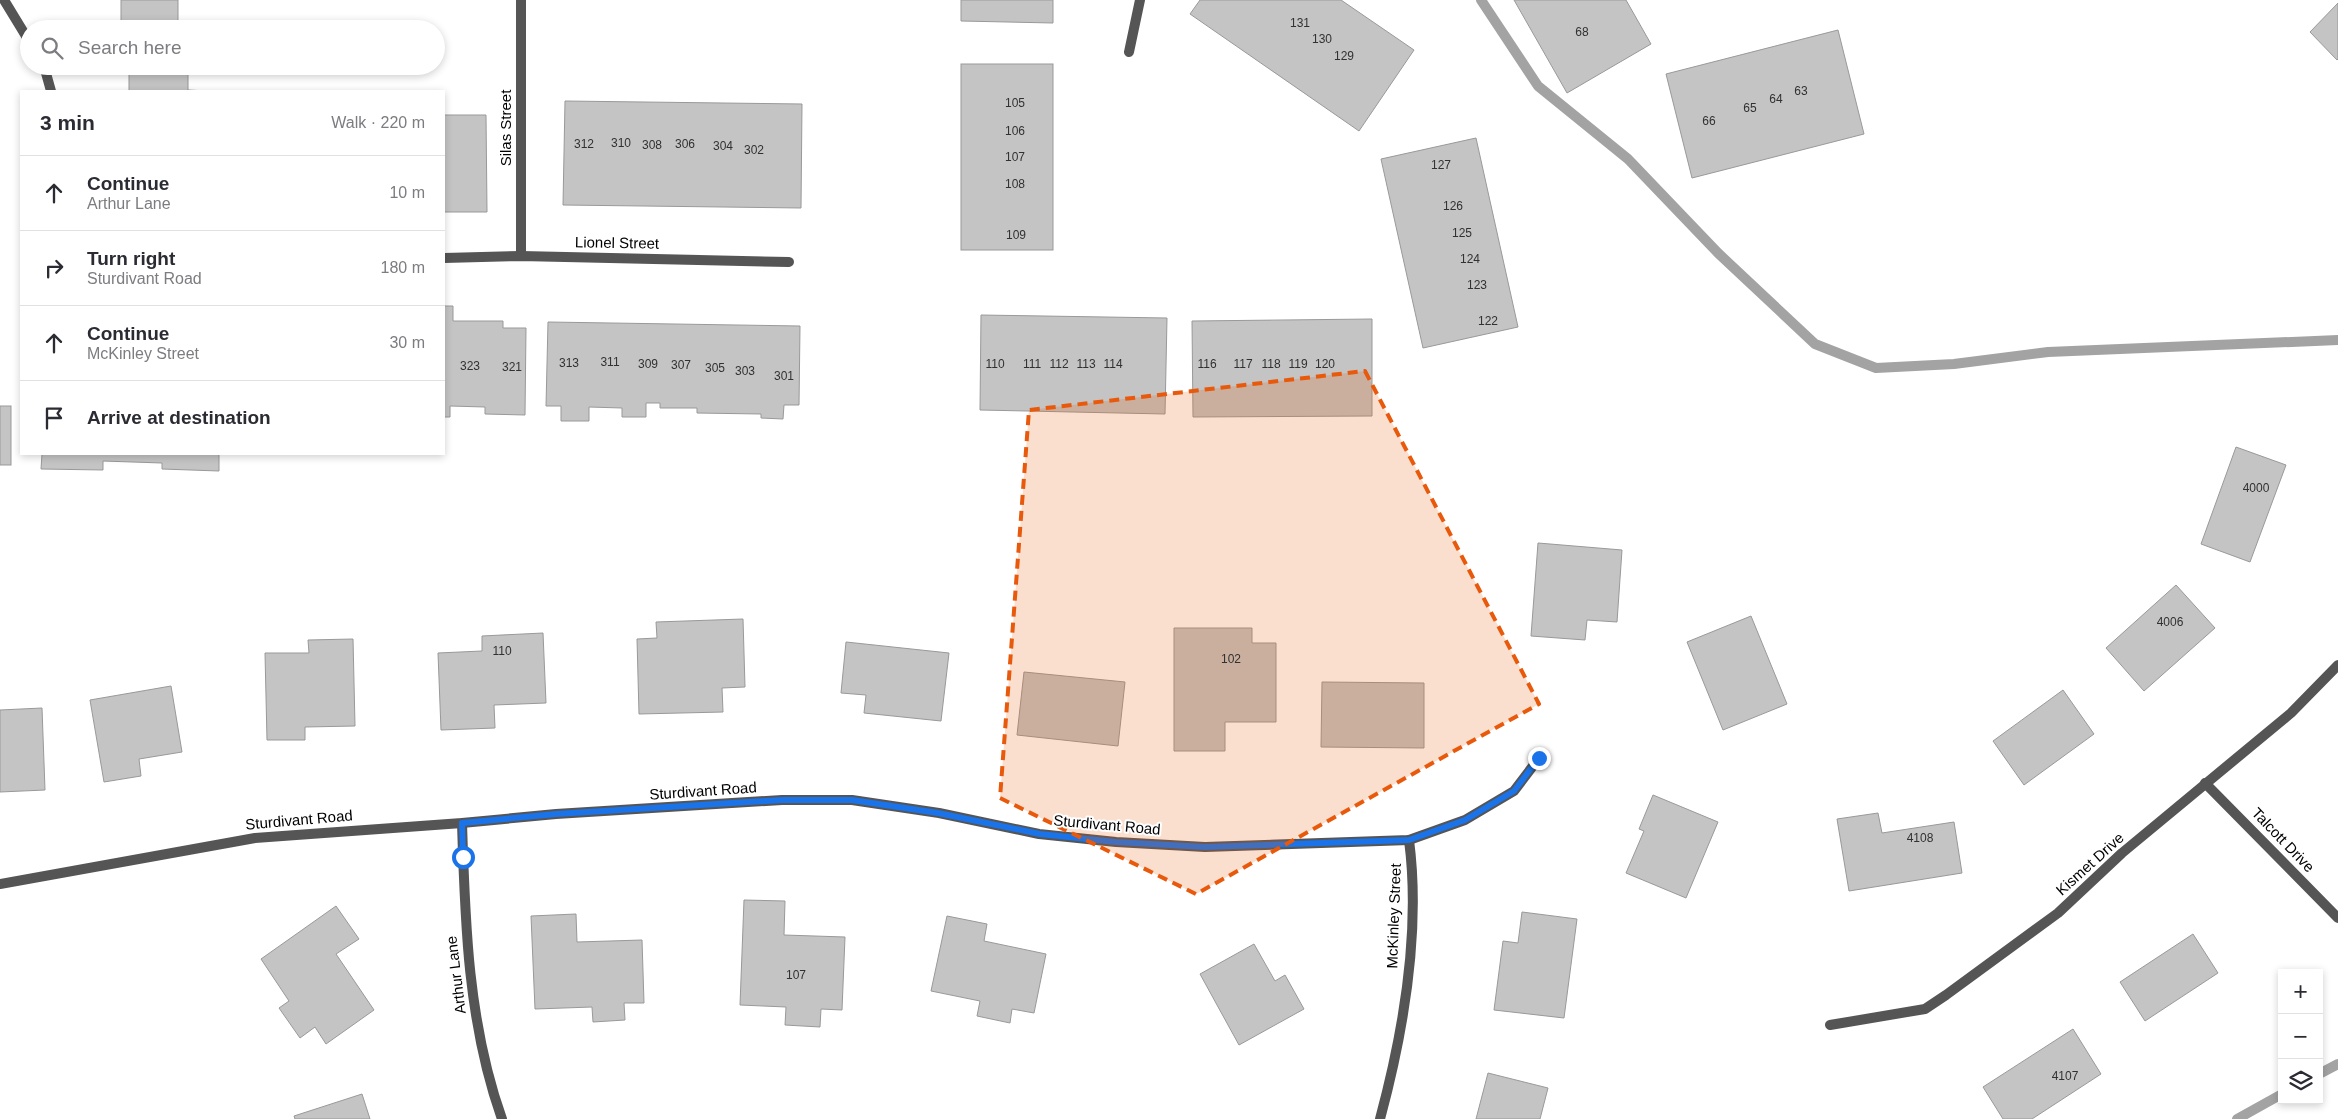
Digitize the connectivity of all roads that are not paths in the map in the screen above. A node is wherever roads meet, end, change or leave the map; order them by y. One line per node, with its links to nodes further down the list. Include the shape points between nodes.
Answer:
1 (4, 0): 4 (street)
2 (521, 0): 8 (street, Silas Street)
3 (1140, 0): 5 (street)
4 (20, 26)
5 (1129, 52)
6 (47, 75): 7 (street)
7 (51, 90)
8 (521, 256): 9 (street, Lionel Street); 10 (street, Lionel Street)
9 (445, 258)
10 (789, 262)
11 (2338, 665): 13 (street, Kismet Drive, via 2291,713)
12 (1539, 758): 15 (street, via 1514,791 1465,820)
13 (2205, 783): 17 (street, Talcott Drive); 18 (street, Kismet Drive, via 2122,853 2058,913 1925,1009)
14 (462, 823): 15 (street, Sturdivant Road, via 782,800 852,800 938,813 1040,834 1116,842 1205,847); 16 (street, Sturdivant Road, via 255,838); 19 (street, Arthur Lane, via 466,939 480,1044)
15 (1409, 840): 20 (street, McKinley Street, via 1413,912 1406,989 1391,1078)
16 (0, 884)
17 (2338, 918)
18 (1830, 1025)
19 (502, 1119)
20 (1380, 1119)

